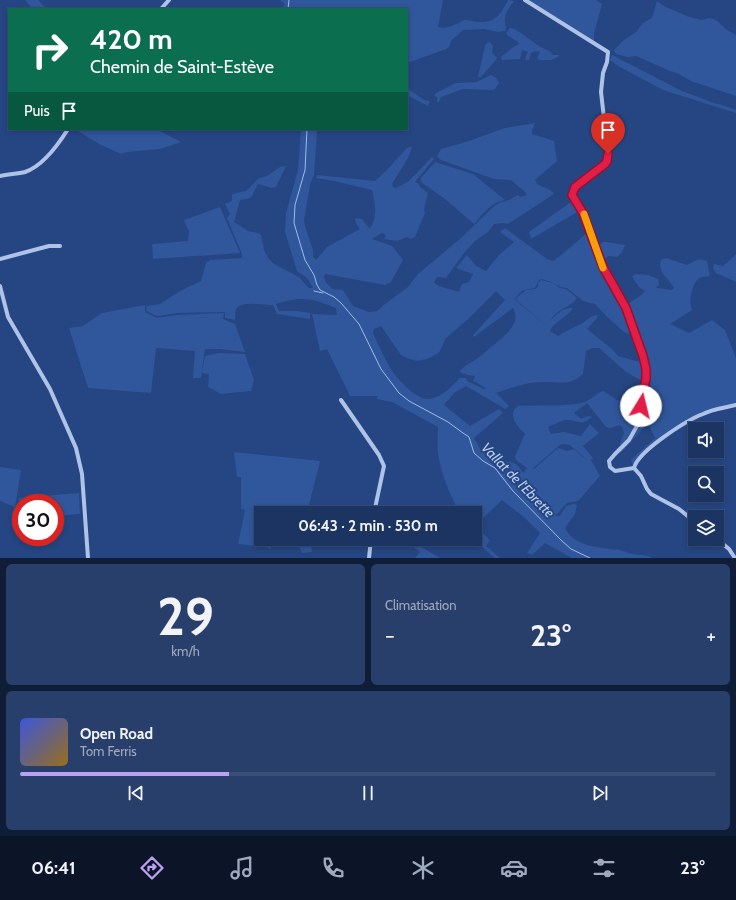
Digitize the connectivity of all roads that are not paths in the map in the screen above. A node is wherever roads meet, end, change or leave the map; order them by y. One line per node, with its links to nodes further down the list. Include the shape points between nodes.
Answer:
1 (169, 0): 3 (street)
2 (525, 0): 11 (street, via 608,52 601,92 607,161 600,170 575,187 572,195 583,213 603,267 626,308 645,365 646,379 639,424 609,464 615,471)
3 (162, 8)
4 (67, 130): 5 (street, via 50,154 36,165 24,172)
5 (0, 176)
6 (60, 246): 7 (street, via 49,246)
7 (0, 259)
8 (0, 286): 16 (street, via 8,317 50,390 76,448 82,474)
9 (341, 400): 12 (street, via 384,466)
10 (736, 405): 11 (street, via 693,419 653,445)
11 (634, 468): 13 (street, via 651,494)
12 (375, 506)
13 (688, 516)
14 (724, 544): 18 (street)
15 (370, 546): 17 (street)
16 (88, 558)
17 (369, 558)
18 (734, 558)

